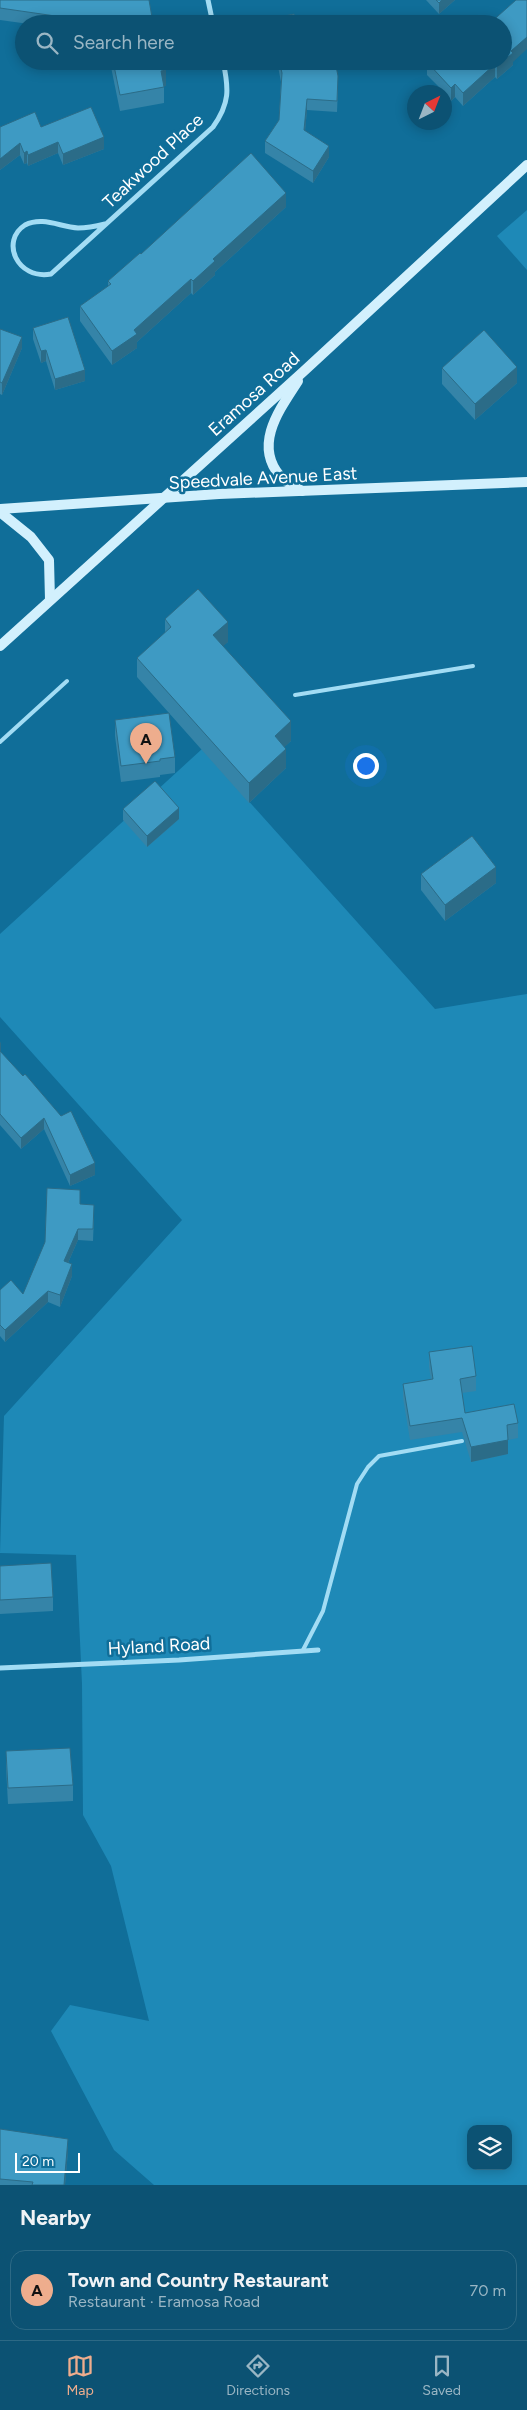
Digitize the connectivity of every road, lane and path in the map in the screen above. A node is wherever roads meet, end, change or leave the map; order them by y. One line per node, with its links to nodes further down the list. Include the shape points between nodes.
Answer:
1 (208, 0): 2 (street)
2 (211, 15)
3 (225, 70): 5 (street, Teakwood Place, via 227,98 224,112 213,127)
4 (527, 165): 6 (main road, Eramosa Road)
5 (105, 224): 5 (street, Teakwood Place, via 78,228 35,222 23,226 11,247 13,257 29,273 51,274)
6 (304, 371): 8 (main road, via 280,410 268,438 268,456 280,476); 9 (main road, Eramosa Road)
7 (527, 482): 8 (main road, Speedvale Avenue East)
8 (302, 492): 9 (main road, Speedvale Avenue East)
9 (162, 499): 10 (main road, Speedvale Avenue East); 11 (main road, Eramosa Road)
10 (0, 510): 11 (main road, via 31,537 49,560)
11 (50, 600): 12 (main road, Eramosa Road)
12 (0, 646)
13 (473, 666): 15 (lane)
14 (67, 682): 16 (lane)
15 (295, 695)
16 (0, 742)
17 (462, 1441): 18 (lane, via 379,1456 368,1467 357,1484 323,1611)
18 (303, 1650): 19 (street, Hyland Road); 20 (street, Hyland Road, via 179,1660)
19 (318, 1650)
20 (0, 1668)

